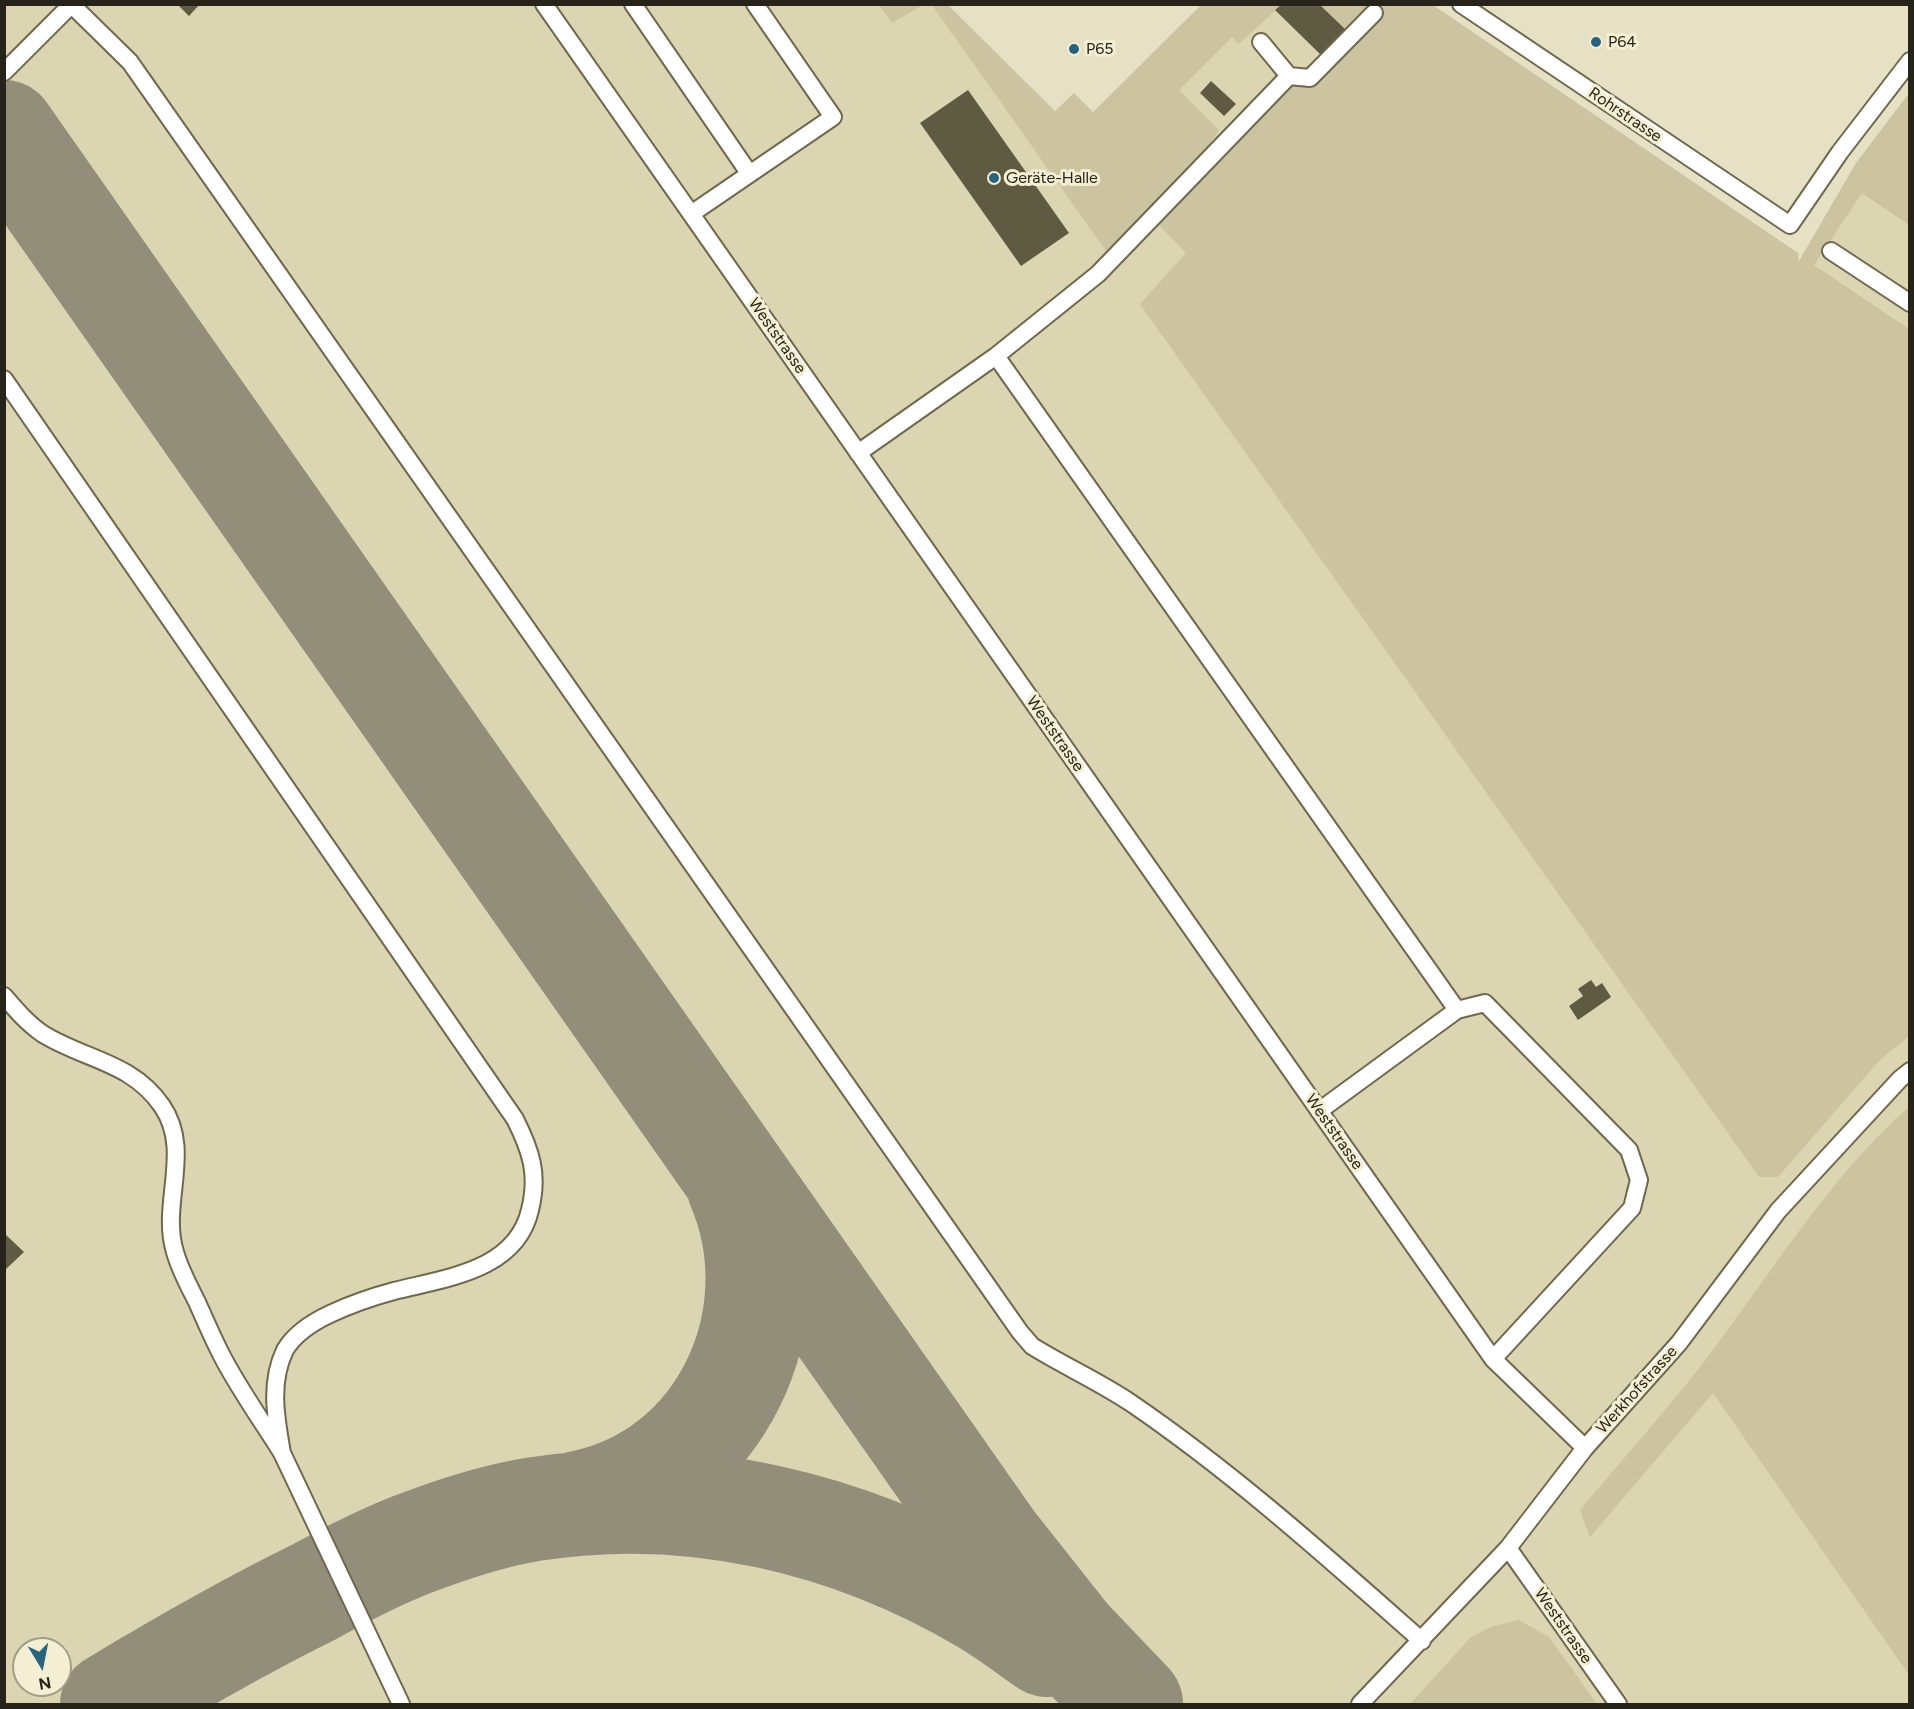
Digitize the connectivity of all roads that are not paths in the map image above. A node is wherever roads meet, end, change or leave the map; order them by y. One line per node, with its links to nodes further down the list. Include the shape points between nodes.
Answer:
1 (544, 4): 12 (lane, Weststrasse)
2 (633, 4): 11 (lane)
3 (755, 4): 11 (lane, via 833,117)
4 (1461, 4): 8 (lane, Rohrstrasse, via 1790,225 1839,152)
5 (72, 5): 9 (lane); 26 (lane, via 130,62 1020,1332 1032,1346 1129,1402 1210,1460)
6 (1374, 13): 10 (lane, via 1310,78)
7 (1261, 42): 10 (lane)
8 (1910, 61)
9 (4, 72)
10 (1289, 76): 15 (lane, via 1098,274)
11 (749, 173): 12 (lane)
12 (691, 214): 17 (lane, Weststrasse)
13 (1831, 251): 14 (lane)
14 (1910, 303)
15 (996, 356): 17 (lane); 19 (lane)
16 (4, 380): 24 (lane, via 508,1110 531,1157 535,1178 528,1217 520,1236 505,1251 463,1274 362,1300 313,1322 297,1335 279,1366 276,1389 274,1410)
17 (858, 453): 21 (lane, Weststrasse)
18 (4, 996): 24 (lane, via 28,1023 43,1033 131,1075 162,1107 172,1124 176,1143 170,1233 175,1252 223,1358)
19 (1457, 1010): 21 (lane); 22 (lane, via 1485,1003 1629,1150 1639,1180 1632,1208)
20 (1910, 1071): 23 (lane, Werkhofstrasse, via 1778,1211 1679,1343)
21 (1319, 1112): 22 (lane, Weststrasse)
22 (1493, 1359): 23 (lane, Weststrasse)
23 (1585, 1448): 25 (lane, Werkhofstrasse)
24 (282, 1453): 27 (lane)
25 (1508, 1548): 26 (lane, Werkhofstrasse); 29 (lane, Weststrasse)
26 (1422, 1641): 28 (lane, Werkhofstrasse)
27 (401, 1704)
28 (1360, 1704)
29 (1618, 1704)

